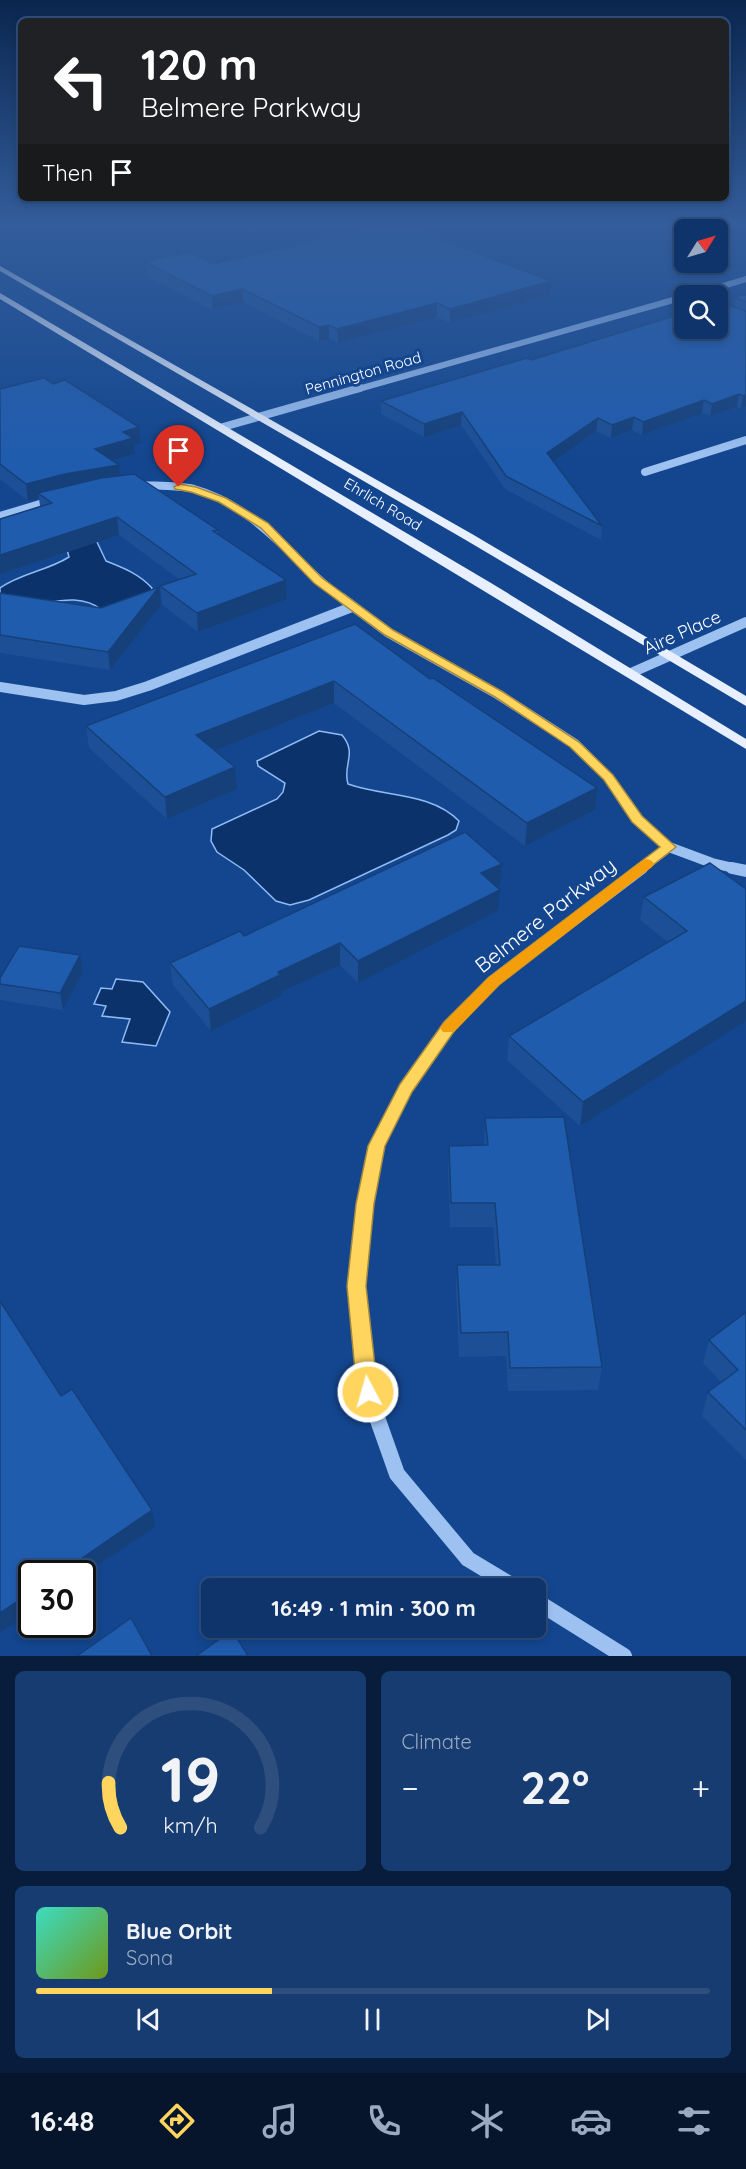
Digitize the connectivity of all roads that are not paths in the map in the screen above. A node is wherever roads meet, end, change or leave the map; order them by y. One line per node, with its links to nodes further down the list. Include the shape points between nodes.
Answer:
1 (12, 302): 5 (main road, Ehrlich Road)
2 (60, 302): 4 (main road, Ehrlich Road)
3 (665, 302): 4 (street, Pennington Road)
4 (261, 416): 5 (street, Pennington Road); 13 (main road, Ehrlich Road)
5 (222, 427): 14 (main road, Ehrlich Road)
6 (746, 440): 7 (street)
7 (645, 472)
8 (134, 485): 11 (street, via 193,489 222,500 264,526 318,581)
9 (63, 497): 10 (street)
10 (0, 516)
11 (352, 607): 15 (street, via 116,696 84,700); 18 (street, via 575,744 609,778 637,819)
12 (746, 622): 13 (street, Aire Place)
13 (670, 655): 14 (street, Aire Place); 16 (main road, Ehrlich Road)
14 (631, 673): 17 (main road, Ehrlich Road)
15 (0, 687)
16 (746, 702)
17 (746, 745)
18 (669, 847): 19 (street); 20 (street, Belmere Parkway, via 493,981 450,1026 406,1088 376,1146 365,1204 357,1286 368,1392 397,1474 468,1558)
19 (746, 871)
20 (500, 1578)
21 (546, 1607): 22 (street)
22 (624, 1656)

